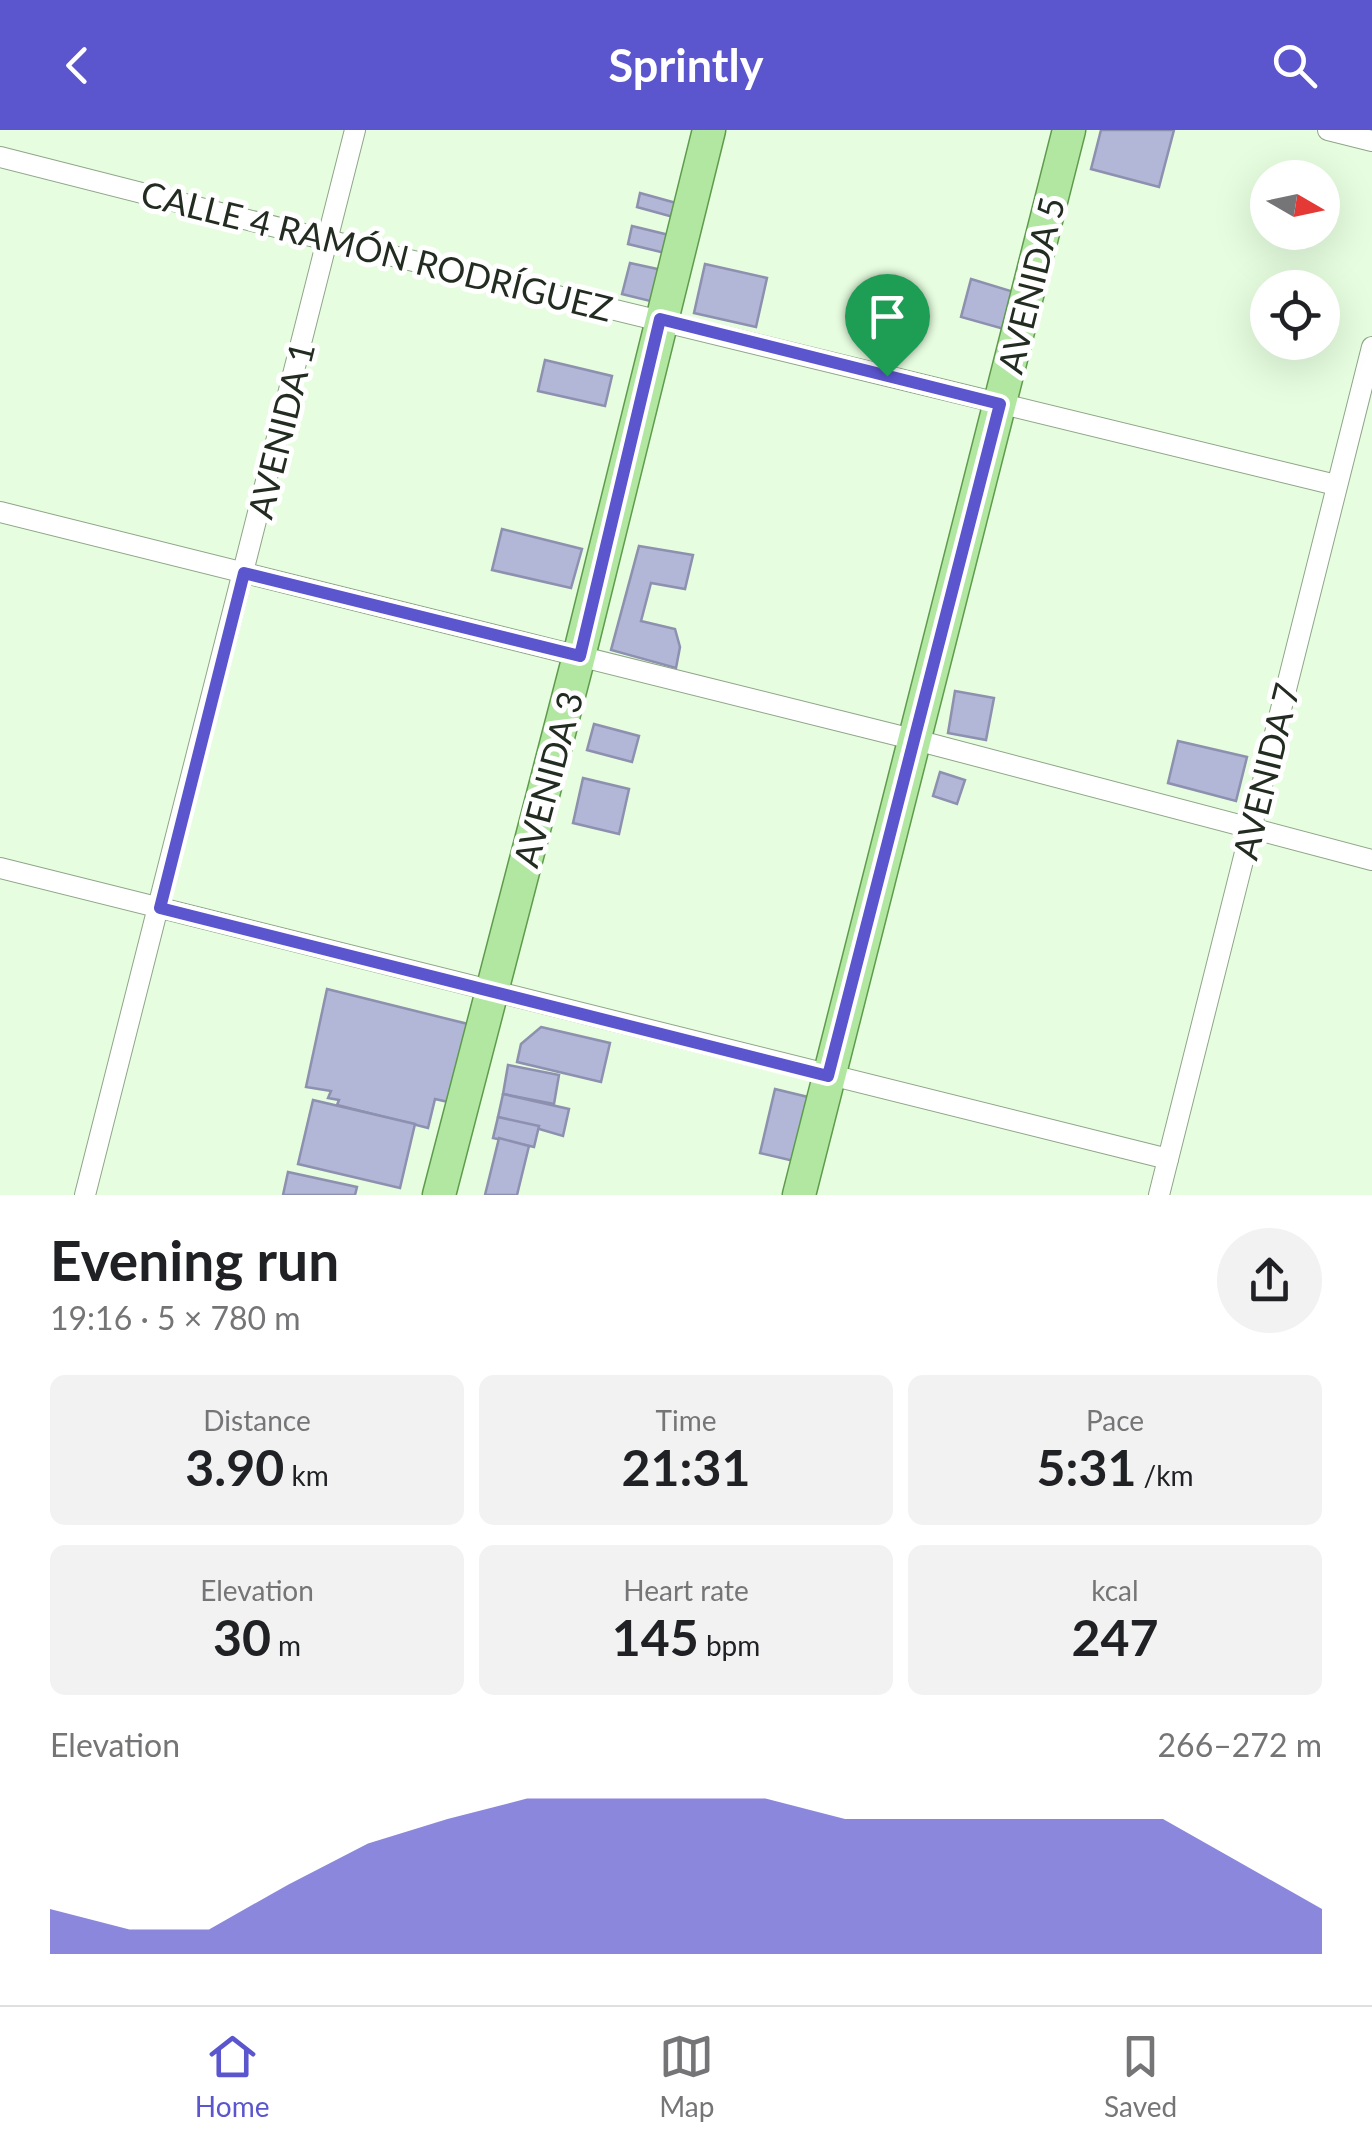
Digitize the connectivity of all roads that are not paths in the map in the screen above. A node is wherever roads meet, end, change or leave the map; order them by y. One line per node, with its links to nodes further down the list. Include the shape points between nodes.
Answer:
1 (356, 130): 7 (street, AVENIDA 1)
2 (709, 130): 8 (main road, AVENIDA 3)
3 (1069, 130): 10 (main road, AVENIDA 5)
4 (1328, 130): 5 (street)
5 (1372, 141)
6 (0, 157): 7 (street, CALLE 4 RAMÓN RODRÍGUEZ)
7 (327, 240): 8 (street, CALLE 4 RAMÓN RODRÍGUEZ); 13 (street, AVENIDA 1)
8 (660, 319): 10 (street, CALLE 4 RAMÓN RODRÍGUEZ); 14 (main road, AVENIDA 3)
9 (1372, 348): 11 (street, AVENIDA 7)
10 (1000, 404): 11 (street, CALLE 4 RAMÓN RODRÍGUEZ); 15 (main road, AVENIDA 5)
11 (1336, 485): 16 (street, AVENIDA 7)
12 (0, 512): 13 (street)
13 (244, 573): 14 (street); 19 (street, AVENIDA 1)
14 (580, 656): 15 (street); 20 (main road, AVENIDA 3)
15 (912, 739): 16 (street); 21 (main road, AVENIDA 5)
16 (1252, 826): 17 (street); 22 (street, AVENIDA 7)
17 (1372, 860)
18 (0, 868): 19 (street)
19 (160, 908): 20 (street); 23 (street, AVENIDA 1)
20 (491, 988): 21 (street); 24 (main road, AVENIDA 3)
21 (828, 1076): 22 (street); 25 (main road, AVENIDA 5)
22 (1168, 1159): 26 (street, AVENIDA 7)
23 (86, 1195)
24 (439, 1195)
25 (799, 1195)
26 (1159, 1195)

